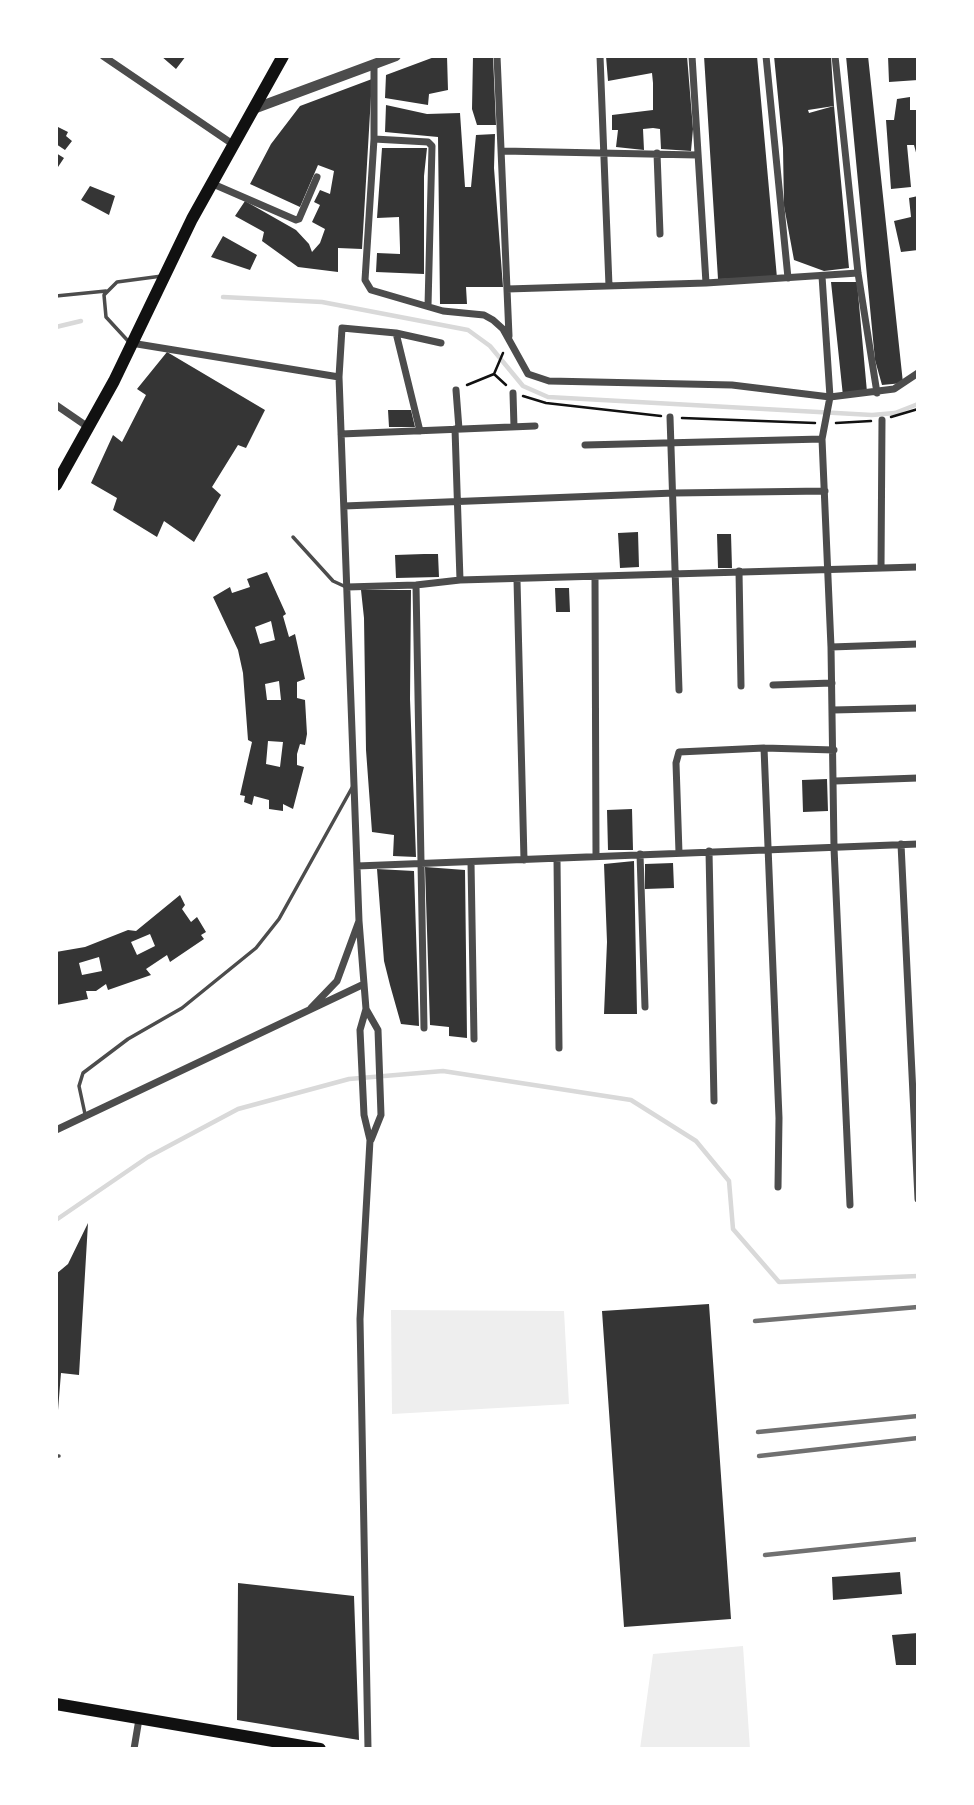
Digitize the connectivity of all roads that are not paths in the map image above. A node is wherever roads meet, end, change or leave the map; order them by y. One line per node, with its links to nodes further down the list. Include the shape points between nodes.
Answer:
1 (103, 56): 12 (street)
2 (282, 56): 10 (main road)
3 (396, 56): 9 (street)
4 (497, 56): 13 (street)
5 (600, 56): 15 (street)
6 (692, 56): 16 (street)
7 (766, 56): 23 (street)
8 (835, 56): 20 (street)
9 (374, 64): 10 (street); 11 (street)
10 (256, 108): 12 (main road)
11 (374, 139): 29 (street, via 366,286 376,293); 29 (street, via 432,146)
12 (234, 145): 18 (main road)
13 (503, 151): 15 (street); 26 (street)
14 (657, 153): 15 (street); 16 (street); 19 (street)
15 (604, 154): 25 (street)
16 (697, 155): 24 (street)
17 (317, 177): 18 (street, via 296,220)
18 (213, 184): 21 (main road)
19 (660, 234)
20 (858, 273): 22 (street); 38 (street)
21 (164, 276): 27 (lane, via 130,278); 31 (main road)
22 (822, 276): 23 (street); 39 (street)
23 (788, 278): 24 (street)
24 (706, 283): 25 (street)
25 (609, 286): 26 (street)
26 (507, 289): 33 (street)
27 (106, 291): 28 (lane); 31 (lane, via 102,306 106,317)
28 (56, 296)
29 (428, 306): 33 (street, via 484,315 499,324)
30 (396, 333): 32 (street); 35 (street, via 342,328); 47 (street)
31 (131, 343): 35 (street); 43 (main road)
32 (441, 343)
33 (508, 343): 39 (street, via 528,374 549,381 732,385)
34 (918, 373): 38 (street, via 906,384)
35 (339, 377): 48 (street)
36 (456, 390): 46 (street)
37 (513, 393): 45 (street)
38 (877, 393): 39 (street)
39 (830, 399): 49 (street)
40 (56, 405): 43 (street)
41 (670, 417): 50 (street)
42 (882, 420): 59 (street)
43 (88, 426): 52 (main road)
44 (535, 426): 45 (street)
45 (514, 427): 46 (street)
46 (457, 429): 47 (street); 55 (street)
47 (420, 431): 48 (street)
48 (341, 434): 56 (street)
49 (822, 439): 50 (street); 53 (street)
50 (670, 442): 51 (street); 54 (street)
51 (585, 444)
52 (56, 485)
53 (825, 491): 54 (street); 60 (street)
54 (674, 493): 55 (street); 62 (street)
55 (459, 503): 56 (street); 64 (street)
56 (344, 506): 67 (street)
57 (293, 537): 67 (lane, via 332,581)
58 (918, 567): 59 (street)
59 (881, 568): 60 (street)
60 (828, 569): 61 (street); 69 (street)
61 (738, 571): 62 (street); 72 (street)
62 (675, 573): 63 (street); 73 (street)
63 (595, 578): 65 (street); 88 (street)
64 (460, 580): 65 (street); 66 (street)
65 (517, 580): 90 (street)
66 (416, 586): 67 (street); 92 (street)
67 (346, 587): 80 (street)
68 (918, 644): 69 (street)
69 (831, 647): 70 (street)
70 (832, 683): 71 (street); 75 (street)
71 (773, 685)
72 (741, 686)
73 (679, 690)
74 (918, 708): 75 (street)
75 (833, 710): 77 (street)
76 (764, 748): 77 (street); 84 (street); 86 (street, via 679,752)
77 (834, 750): 79 (street)
78 (918, 778): 79 (street)
79 (835, 781): 83 (street)
80 (354, 784): 93 (street); 103 (lane, via 279,919 256,948 182,1008 128,1039 83,1073 79,1086)
81 (901, 844): 82 (street); 83 (street); 107 (street)
82 (918, 844)
83 (834, 848): 84 (street); 108 (street)
84 (769, 850): 85 (street); 106 (street)
85 (709, 851): 86 (street); 102 (street)
86 (679, 853): 87 (street)
87 (640, 854): 88 (street); 96 (street)
88 (596, 855): 89 (street)
89 (557, 859): 90 (street); 101 (street)
90 (524, 860): 91 (street)
91 (471, 862): 92 (street); 100 (street)
92 (421, 864): 93 (street); 99 (street)
93 (357, 866): 94 (street)
94 (359, 921): 95 (street); 97 (street, via 337,981)
95 (364, 984): 97 (street); 98 (street)
96 (645, 1007)
97 (311, 1008): 103 (street)
98 (366, 1009): 105 (street, via 360,1030 364,1115); 105 (street, via 378,1030 381,1115)
99 (424, 1028)
100 (474, 1039)
101 (559, 1048)
102 (713, 1101)
103 (86, 1117): 104 (street)
104 (56, 1130)
105 (370, 1140): 113 (street, via 360,1319)
106 (778, 1187)
107 (918, 1199)
108 (850, 1205)
109 (56, 1704): 110 (main road)
110 (139, 1719): 111 (street); 112 (main road)
111 (134, 1749)
112 (320, 1749)
113 (368, 1749)

